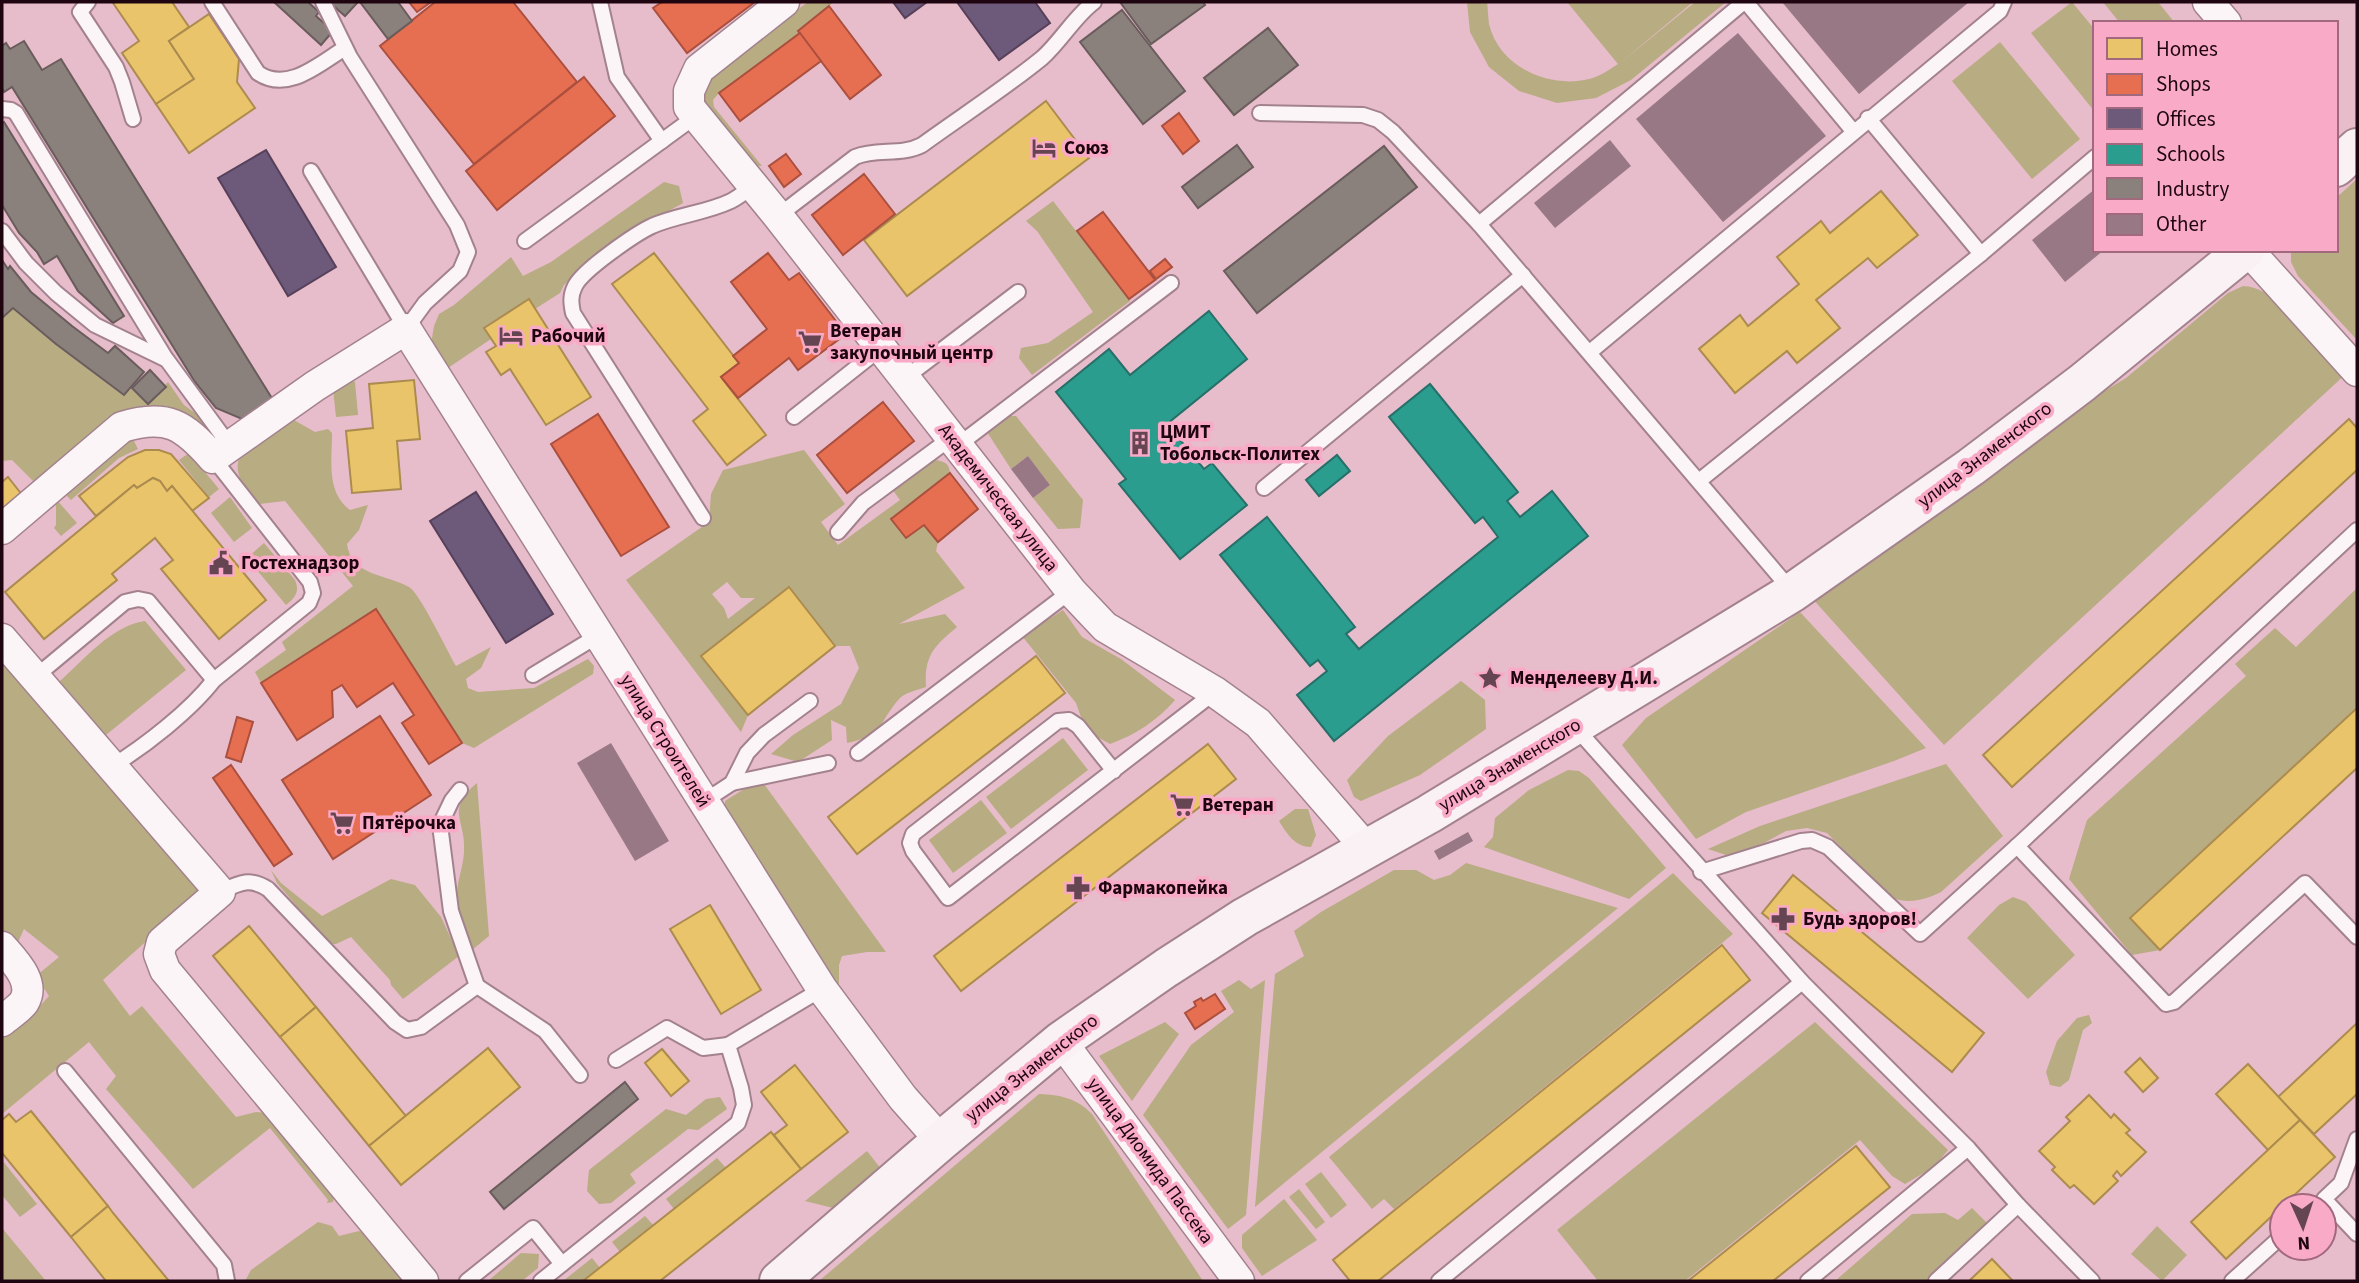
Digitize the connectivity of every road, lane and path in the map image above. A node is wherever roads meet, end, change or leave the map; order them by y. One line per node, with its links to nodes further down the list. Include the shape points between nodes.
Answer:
1 (88, 2): 16 (lane, via 80,12 116,67)
2 (212, 2): 11 (lane, via 258,73 269,81 300,75)
3 (323, 2): 11 (lane)
4 (600, 2): 18 (lane, via 617,77)
5 (784, 2): 12 (street, via 699,69)
6 (1094, 2): 22 (lane, via 1042,57 922,145 911,151 868,151 855,157)
7 (1745, 2): 17 (lane); 23 (lane)
8 (2004, 2): 15 (lane)
9 (2208, 2): 10 (street)
10 (2224, 21)
11 (345, 48): 32 (lane, via 457,225 468,252 460,271)
12 (693, 103): 18 (lane); 21 (street, Академическая улица)
13 (2, 109): 35 (lane, via 16,113)
14 (1260, 113): 23 (lane, via 1363,115 1377,120)
15 (1868, 118): 17 (lane); 28 (lane)
16 (133, 119)
17 (1853, 131): 34 (lane)
18 (662, 141): 25 (lane)
19 (2093, 159): 28 (lane)
20 (310, 171): 32 (lane)
21 (753, 186): 22 (street, Академическая улица); 43 (lane, via 734,200 638,233 585,274 571,299 573,313)
22 (778, 216): 33 (street, Академическая улица)
23 (1479, 224): 29 (lane)
24 (2, 231): 35 (lane, via 36,273 95,325)
25 (525, 242)
26 (2245, 252): 48 (main road, улица Знаменского, via 1983,458)
27 (2249, 252): 36 (street)
28 (1981, 254): 41 (lane)
29 (1523, 275): 34 (lane); 42 (lane)
30 (1171, 283): 39 (lane)
31 (1018, 292): 37 (lane)
32 (406, 328): 40 (street); 49 (street, улица Строителей)
33 (881, 348): 37 (street, Академическая улица); 38 (lane)
34 (1590, 352): 41 (lane)
35 (167, 360): 40 (lane)
36 (2357, 371)
37 (905, 378): 39 (street, Академическая улица)
38 (794, 417)
39 (954, 442): 46 (lane, via 863,503); 47 (street, Академическая улица)
40 (222, 452): 44 (street, via 173,424 154,421 122,428); 53 (lane, via 313,593 309,603)
41 (1699, 481): 48 (lane)
42 (1264, 488)
43 (703, 518)
44 (2, 529)
45 (2357, 530): 64 (lane)
46 (838, 532)
47 (1071, 591): 54 (street, Академическая улица, via 1105,627); 57 (lane)
48 (1793, 592): 56 (main road, улица Знаменского)
49 (599, 635): 51 (lane); 63 (street, улица Строителей)
50 (2, 639): 52 (street)
51 (533, 675)
52 (34, 678): 53 (lane, via 125,602 138,599 148,601); 59 (street)
53 (215, 680): 59 (lane, via 131,755)
54 (1215, 692): 60 (lane); 65 (street, Академическая улица, via 1258,723)
55 (810, 701): 61 (lane, via 764,735 747,753)
56 (1574, 726): 65 (main road, улица Знаменского); 66 (lane)
57 (858, 753)
58 (828, 763): 61 (lane)
59 (111, 767): 67 (street)
60 (1114, 771): 60 (lane, via 1078,726 1069,720 1058,721 913,834 913,851 948,898)
61 (732, 783): 63 (lane)
62 (460, 790): 71 (lane, via 440,825 450,911)
63 (703, 802): 72 (street, улица Строителей)
64 (2017, 846): 66 (lane, via 1920,934 1828,847 1812,840); 68 (lane, via 2166,1004 2174,1002 2305,883)
65 (1367, 849): 74 (main road, улица Знаменского, via 1245,917)
66 (1702, 872): 70 (lane)
67 (220, 892): 71 (lane, via 256,882 268,889 407,1030 421,1027); 89 (street, via 162,942 159,954 164,970)
68 (2357, 937)
69 (2, 947): 73 (street, via 26,981 27,993 23,1004)
70 (1802, 982): 81 (lane); 94 (lane)
71 (477, 986): 78 (lane, via 545,1031)
72 (822, 989): 75 (lane); 80 (street, улица Строителей, via 888,1080)
73 (2, 1021)
74 (1061, 1041): 80 (main road, улица Знаменского); 93 (street, улица Диомида Пассека)
75 (728, 1045): 76 (lane, via 703,1048 667,1028); 87 (lane, via 744,1105 738,1123)
76 (616, 1059)
77 (65, 1071): 88 (lane, via 224,1265)
78 (580, 1075)
79 (2357, 1139): 82 (lane, via 2341,1183)
80 (940, 1141): 92 (main road, улица Знаменского)
81 (1968, 1148): 83 (lane); 95 (lane)
82 (2331, 1192)
83 (2018, 1205): 96 (lane); 97 (lane)
84 (2338, 1218): 85 (lane)
85 (2357, 1234)
86 (2268, 1249): 98 (lane)
87 (562, 1264): 90 (lane, via 533,1228); 91 (lane)
88 (227, 1281)
89 (423, 1281)
90 (467, 1281)
91 (541, 1281)
92 (779, 1281)
93 (1239, 1281)
94 (1439, 1281)
95 (1808, 1281)
96 (1936, 1281)
97 (2092, 1281)
98 (2232, 1281)

